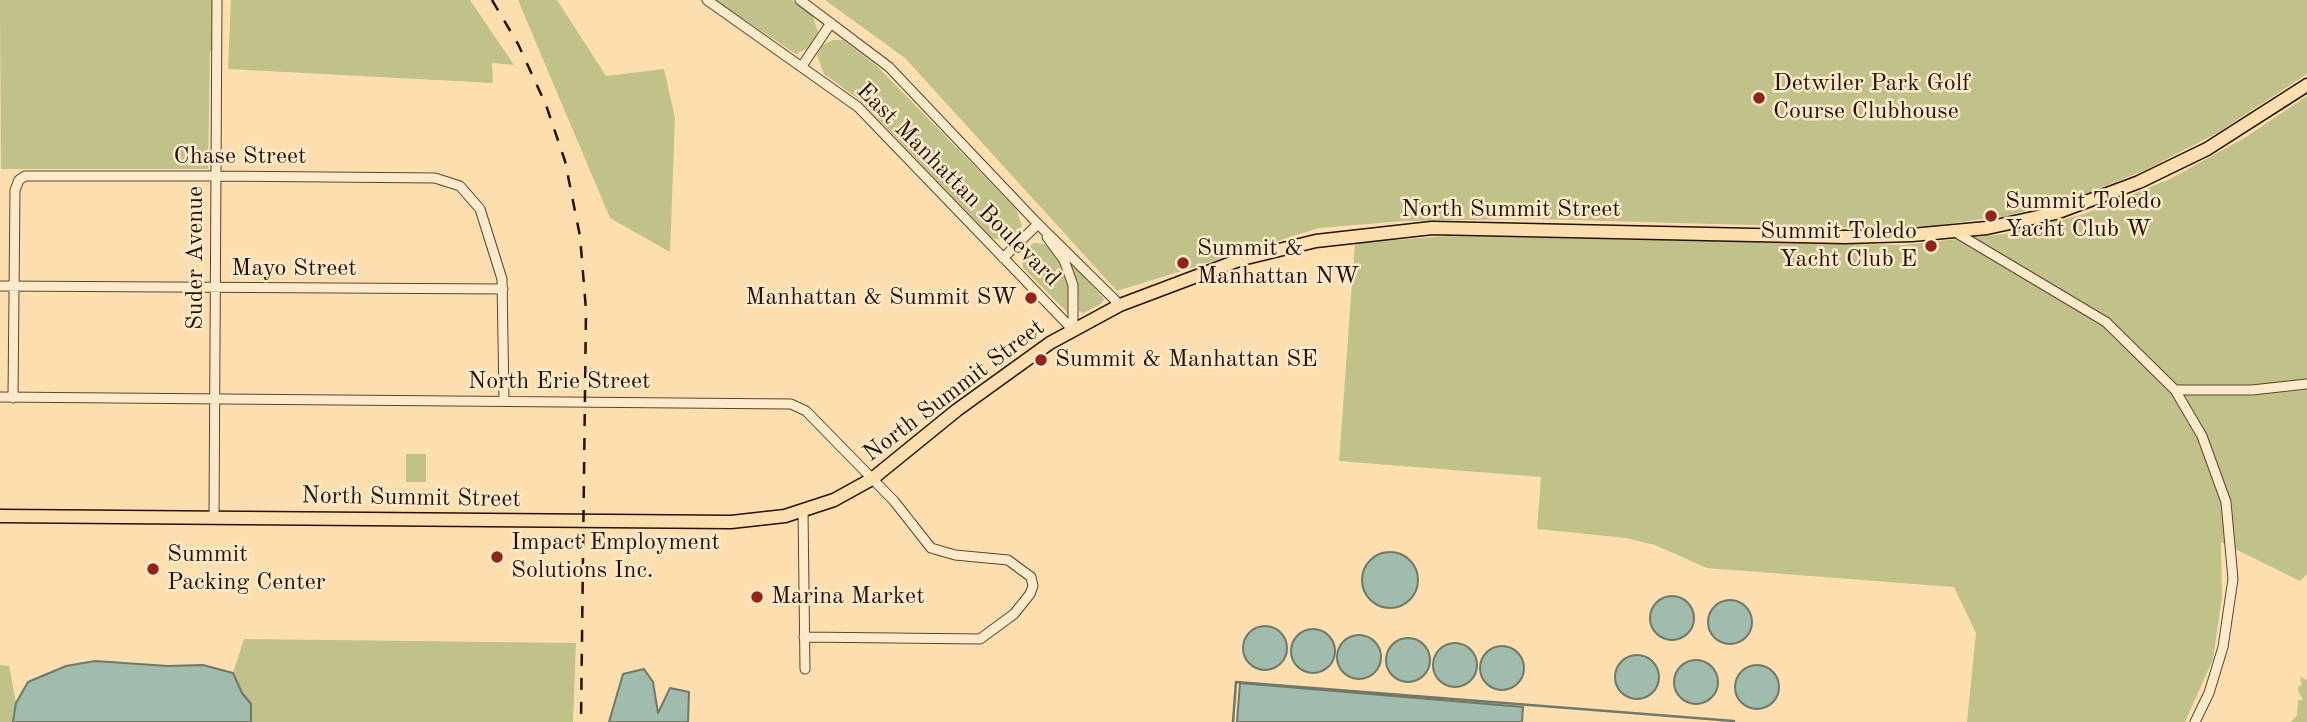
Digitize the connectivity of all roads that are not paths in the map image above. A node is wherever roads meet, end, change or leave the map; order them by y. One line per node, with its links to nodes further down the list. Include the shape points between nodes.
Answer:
1 (217, 0): 7 (street, Suder Avenue)
2 (707, 0): 5 (street, East Manhattan Boulevard)
3 (800, 0): 4 (street, East Manhattan Boulevard)
4 (831, 23): 5 (street); 8 (street, East Manhattan Boulevard, via 889,68)
5 (802, 66): 10 (street, East Manhattan Boulevard, via 858,107)
6 (2307, 85): 9 (main road, North Summit Street, via 2207,149 2139,182 2056,213)
7 (216, 176): 12 (street, Chase Street, via 38,176 19,180 15,190); 13 (street, Suder Avenue); 14 (street, Chase Street, via 435,178 460,186 485,219)
8 (1038, 224): 10 (street); 15 (street, East Manhattan Boulevard); 16 (street, via 1064,260 1073,285)
9 (1955, 232): 15 (main road, North Summit Street, via 1845,237 1515,228 1383,231 1242,259); 18 (street, via 2106,322)
10 (1003, 258): 16 (street, East Manhattan Boulevard)
11 (0, 286): 12 (street, Mayo Street)
12 (14, 286): 13 (street, Mayo Street); 20 (street)
13 (215, 288): 14 (street, Mayo Street); 21 (street, Suder Avenue)
14 (503, 289): 22 (street)
15 (1120, 305): 16 (main road, North Summit Street)
16 (1073, 330): 23 (main road, North Summit Street, via 1005,373)
17 (2307, 384): 18 (street, via 2261,390)
18 (2175, 390): 29 (street, via 2213,459 2226,502 2233,556 2229,625 2217,672)
19 (0, 397): 20 (street, North Erie Street)
20 (13, 398): 21 (street, North Erie Street)
21 (215, 398): 22 (street, North Erie Street); 26 (street, Suder Avenue)
22 (504, 401): 23 (street, North Erie Street, via 791,404 806,411)
23 (872, 479): 24 (main road, North Summit Street); 27 (street, North Erie Street, via 930,548 1016,563 1031,577 1030,594 1014,614 973,641)
24 (803, 511): 26 (main road, North Summit Street, via 731,522); 27 (street)
25 (0, 516): 26 (main road, North Summit Street)
26 (214, 517)
27 (804, 637): 28 (street)
28 (805, 669)
29 (2195, 722)

